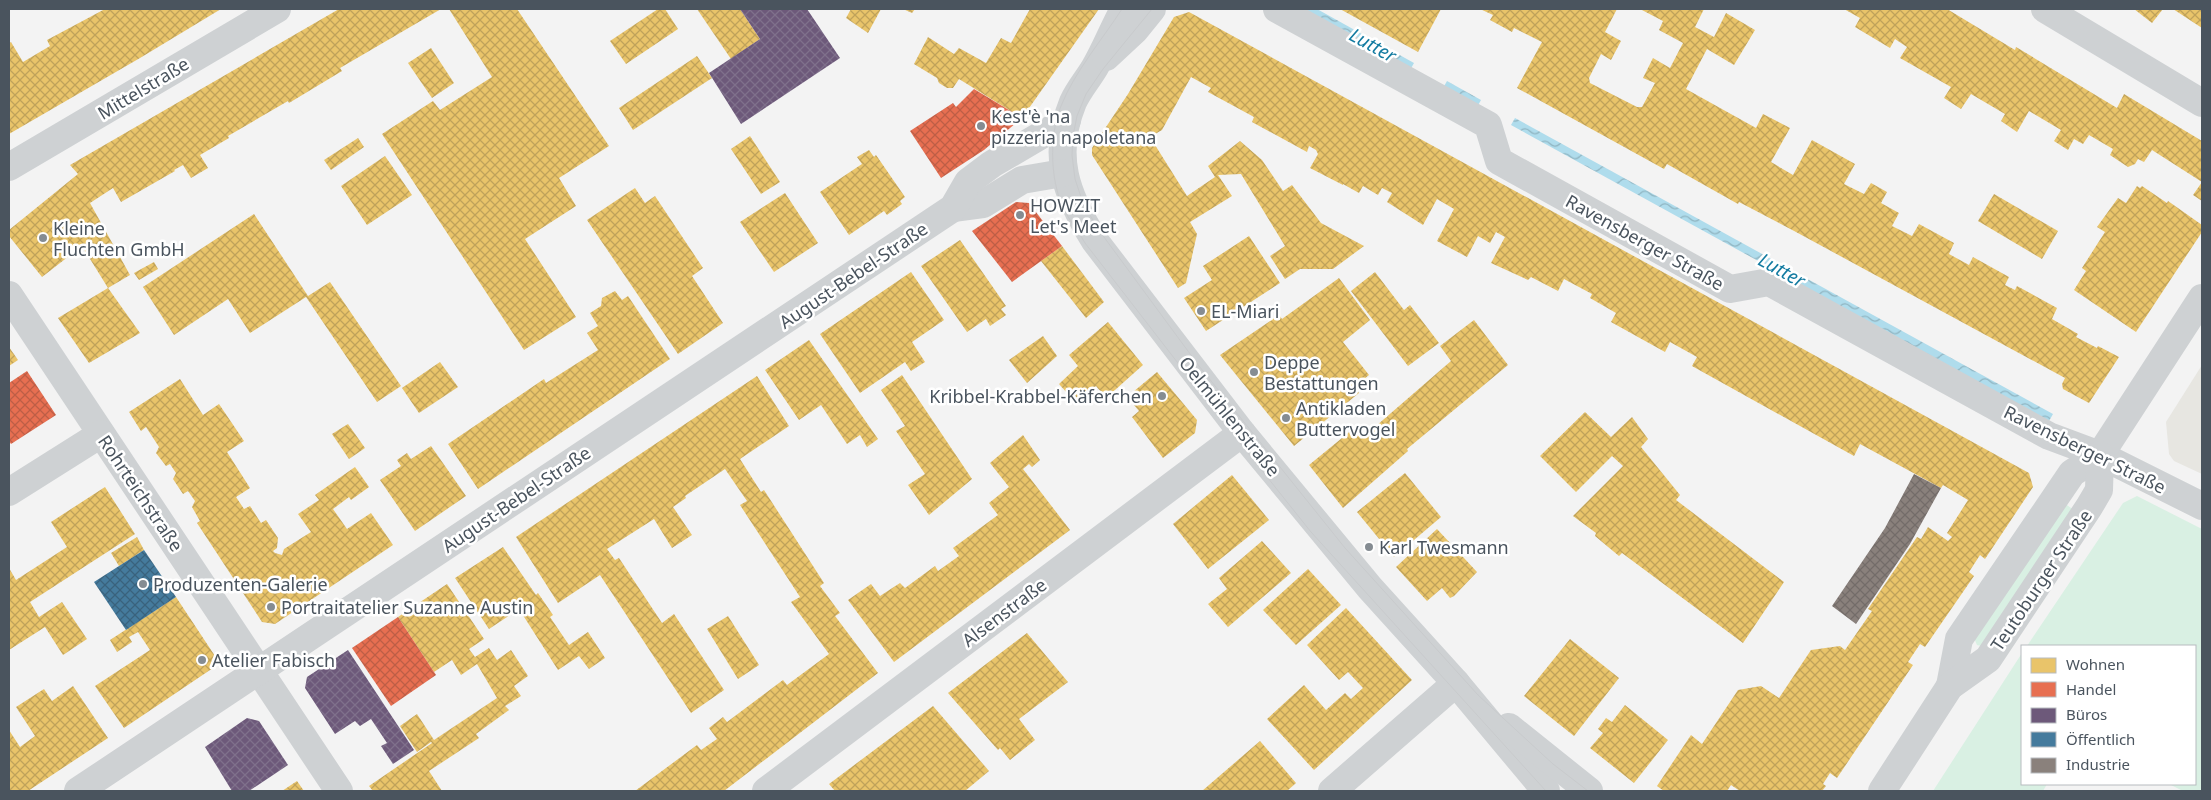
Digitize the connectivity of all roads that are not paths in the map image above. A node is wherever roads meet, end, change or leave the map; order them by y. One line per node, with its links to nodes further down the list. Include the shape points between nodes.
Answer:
1 (277, 9): 9 (street, Mittelstraße)
2 (1124, 9): 6 (street)
3 (1152, 9): 6 (street, via 1135,30)
4 (1277, 9): 16 (street, Ravensberger Straße, via 1488,125 1499,161 1730,289 1769,282 2049,436)
5 (2045, 9): 7 (street)
6 (1095, 66): 8 (street, via 1082,85)
7 (2202, 103)
8 (1067, 120): 10 (street, Oelmühlenstraße); 11 (street, August-Bebel-Straße, via 992,164 968,182)
9 (9, 167)
10 (1063, 173): 11 (street, August-Bebel-Straße, via 1022,180 983,204); 14 (street, Oelmühlenstraße, via 1077,213 1095,242)
11 (953, 208): 19 (street, August-Bebel-Straße)
12 (9, 295): 15 (street, Rohrteichstraße)
13 (2202, 298): 16 (street)
14 (1242, 433): 20 (street, Oelmühlenstraße, via 1370,588); 23 (street, Alsenstraße)
15 (102, 434): 17 (street); 19 (street, Rohrteichstraße)
16 (2100, 455): 18 (street, Ravensberger Straße); 27 (street, Teutoburger Straße, via 2099,490 2089,507 1988,659 1950,686)
17 (9, 492)
18 (2202, 506)
19 (259, 670): 21 (street, August-Bebel-Straße); 22 (street, Rohrteichstraße)
20 (1456, 683): 24 (street); 25 (street, Oelmühlenstraße); 26 (street, Oelmühlenstraße)
21 (78, 791)
22 (339, 791)
23 (766, 791)
24 (1332, 791)
25 (1546, 791)
26 (1589, 791)
27 (1882, 791)

